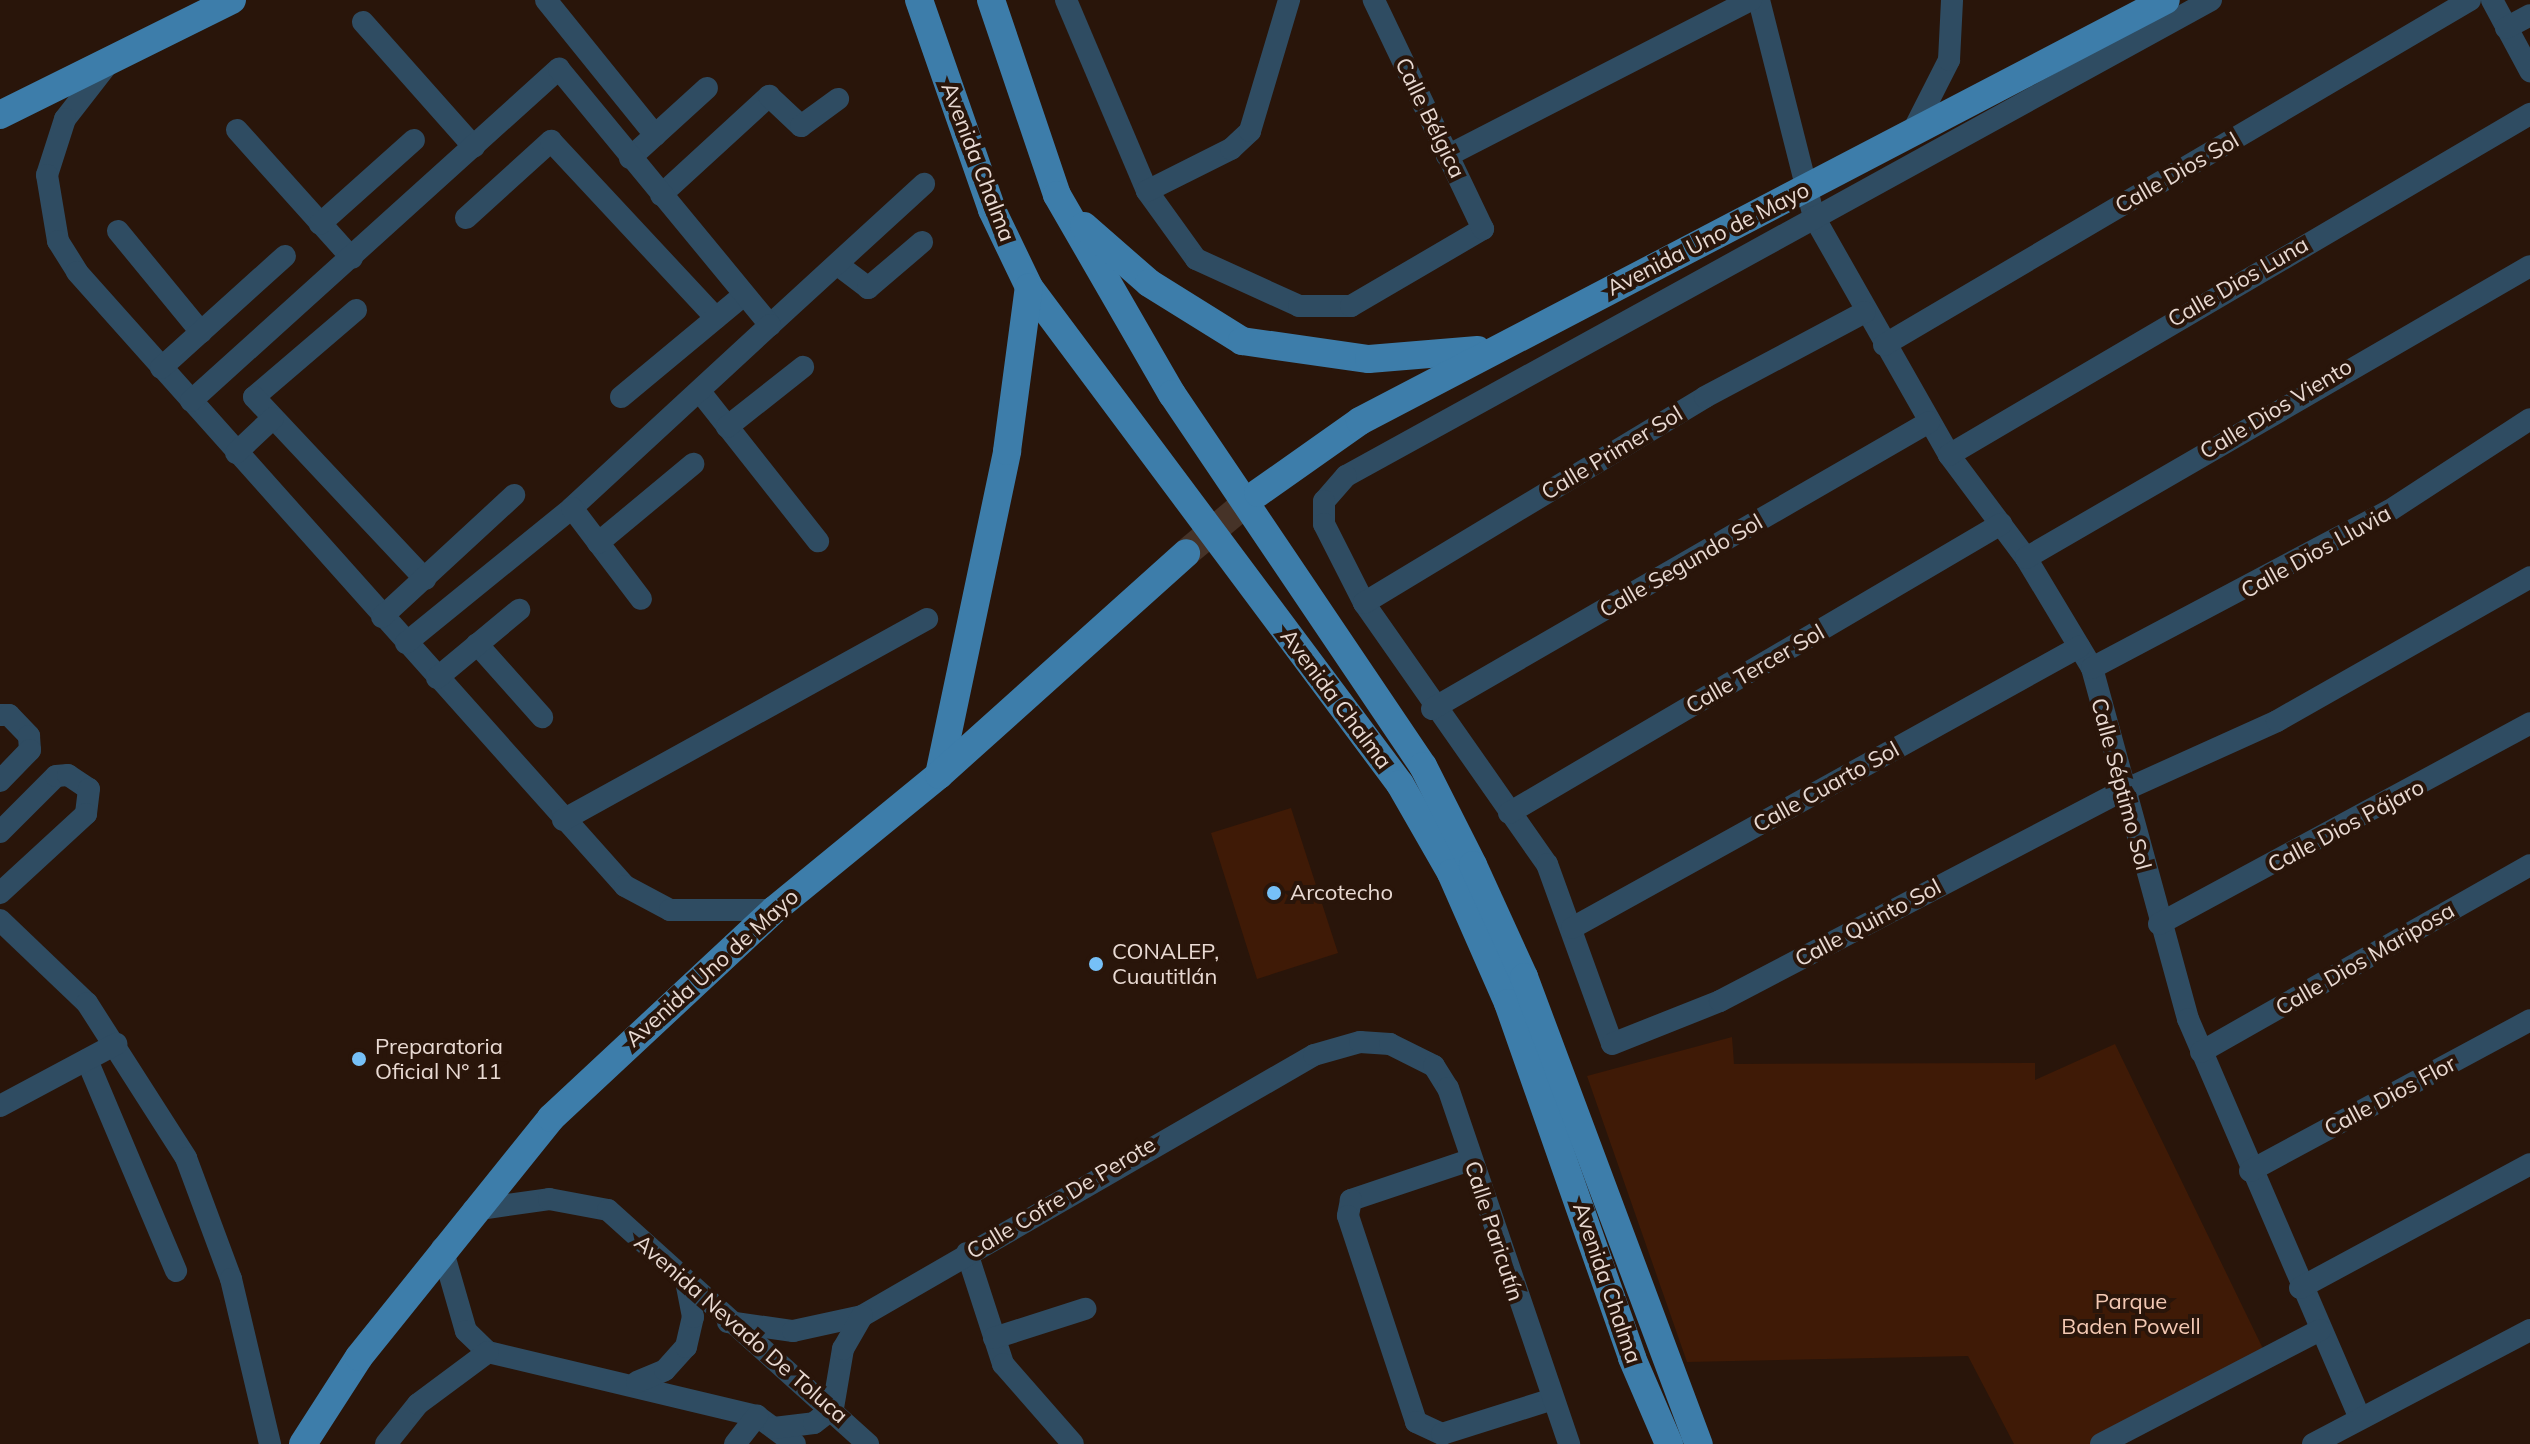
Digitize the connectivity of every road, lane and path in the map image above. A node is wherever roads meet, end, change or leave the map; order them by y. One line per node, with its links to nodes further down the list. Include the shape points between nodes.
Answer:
1 (232, 0): 20 (main road)
2 (546, 0): 28 (street)
3 (896, 0): 19 (main road)
4 (919, 0): 19 (main road, Avenida Chalma)
5 (991, 0): 37 (main road, Avenida Chalma)
6 (1066, 0): 35 (street)
7 (1289, 0): 35 (street, via 1250,131 1231,149)
8 (1374, 0): 31 (street, Calle Bélgica)
9 (1751, 0): 31 (street)
10 (1759, 0): 34 (street, Calle Séptimo Sol)
11 (1952, 0): 27 (street, via 1949,60)
12 (2166, 0): 27 (main road, Avenida Uno de Mayo)
13 (2211, 0): 38 (street)
14 (2470, 0): 55 (street, Calle Dios Sol)
15 (2492, 0): 18 (street)
16 (2530, 15): 18 (street)
17 (363, 22): 30 (street)
18 (2506, 28): 21 (street)
19 (932, 37): 47 (main road, Avenida Chalma, via 992,210)
20 (113, 58): 25 (main road); 57 (street, via 53,142 50,212 77,272)
21 (2530, 71)
22 (707, 88): 28 (street)
23 (838, 99): 36 (street, via 801,126 769,96)
24 (2530, 114): 66 (street, Calle Dios Luna)
25 (0, 115)
26 (237, 130): 40 (street)
27 (1913, 131): 34 (main road, Avenida Uno de Mayo)
28 (655, 135): 32 (street)
29 (414, 140): 40 (street)
30 (474, 147): 32 (street, via 559,69); 44 (street)
31 (1447, 156): 35 (street, Calle Bélgica, via 1479,218 1478,236 1351,306 1299,306 1196,259)
32 (630, 158): 36 (street)
33 (924, 184): 45 (street)
34 (1809, 188): 38 (street, Calle Séptimo Sol); 54 (main road, Avenida Uno de Mayo)
35 (1147, 191)
36 (661, 195): 48 (street)
37 (1057, 195): 54 (main road, via 1149,283 1242,341 1369,359); 92 (main road, Avenida Chalma, via 1172,394)
38 (1814, 217): 50 (street, Calle Séptimo Sol); 79 (street, via 1346,476 1324,501 1324,524)
39 (466, 218): 51 (street, via 551,141)
40 (320, 224): 44 (street)
41 (118, 231): 53 (street)
42 (922, 242): 45 (street, via 868,288)
43 (285, 256): 53 (street)
44 (352, 258): 60 (street)
45 (838, 265): 52 (street)
46 (2530, 266): 75 (street, Calle Dios Viento)
47 (1029, 287): 93 (main road, via 1007,451); 95 (main road, Avenida Chalma)
48 (744, 295): 51 (street); 52 (street)
49 (356, 310): 61 (street, via 254,397)
50 (1865, 312): 55 (street, Calle Séptimo Sol); 79 (street, Calle Primer Sol, via 1705,397)
51 (716, 318): 59 (street)
52 (770, 325): 58 (street)
53 (201, 332): 57 (street)
54 (1502, 345): 68 (main road, Avenida Uno de Mayo, via 1360,421)
55 (1884, 345): 63 (street, Calle Séptimo Sol)
56 (803, 367): 64 (street)
57 (161, 368): 60 (street)
58 (701, 393): 64 (street); 70 (street)
59 (621, 397)
60 (191, 401): 65 (street)
61 (273, 418): 65 (street); 77 (street)
62 (2530, 419): 86 (street, Calle Dios Lluvia, via 2389,511)
63 (1929, 422): 66 (street, Calle Séptimo Sol); 88 (street, Calle Segundo Sol)
64 (727, 427): 72 (street)
65 (236, 453): 81 (street)
66 (1949, 455): 71 (street, Calle Séptimo Sol)
67 (693, 464): 73 (street)
68 (1258, 493)
69 (514, 495): 77 (street)
70 (572, 508): 73 (street); 83 (street)
71 (2001, 524): 75 (street, Calle Séptimo Sol); 97 (street, Calle Tercer Sol)
72 (818, 541)
73 (598, 543): 78 (street)
74 (1186, 553): 93 (main road, Avenida Uno de Mayo)
75 (2026, 558): 85 (street, Calle Séptimo Sol)
76 (2530, 577): 96 (street, Calle Quinto Sol, via 2277,721)
77 (425, 579): 81 (street)
78 (641, 599)
79 (1364, 603): 88 (street)
80 (519, 610): 84 (street)
81 (382, 617): 83 (street)
82 (927, 619): 98 (street)
83 (406, 643): 87 (street)
84 (477, 644): 87 (street); 90 (street)
85 (2079, 647): 86 (street, Calle Séptimo Sol); 105 (street, Calle Cuarto Sol)
86 (2092, 668): 96 (street, Calle Séptimo Sol)
87 (437, 678): 98 (street)
88 (1432, 709): 97 (street)
89 (0, 715): 94 (street, via 29,736 30,750)
90 (542, 717)
91 (2530, 723): 104 (street, Calle Dios Pájaro)
92 (1423, 766): 95 (main road); 142 (main road, Avenida Chalma, via 1524,977)
93 (939, 775): 102 (main road, Avenida Uno de Mayo)
94 (0, 781)
95 (1400, 784): 141 (main road, Avenida Chalma, via 1451,873 1508,1003 1632,1358)
96 (2120, 792): 104 (street, Calle Séptimo Sol); 105 (street, Calle Quinto Sol, via 1720,1001 1612,1044)
97 (1509, 813): 105 (street, via 1547,864)
98 (563, 820): 102 (street, via 644,901 705,914)
99 (0, 832): 101 (street, via 56,776 68,775 89,789 86,814)
100 (2530, 865): 109 (street, Calle Dios Mariposa)
101 (0, 893)
102 (774, 910): 115 (main road, Avenida Uno de Mayo, via 551,1118)
103 (0, 920): 107 (street, via 58,969)
104 (2159, 924): 109 (street, Calle Séptimo Sol)
105 (1572, 928)
106 (2530, 1020): 114 (street, Calle Dios Flor)
107 (116, 1044): 110 (street); 133 (street, via 186,1158 231,1279)
108 (1390, 1044): 112 (street, Calle Paricutín, via 1434,1066); 117 (street, Calle Cofre De Perote, via 1360,1042 1314,1055)
109 (2201, 1052): 114 (street, Calle Séptimo Sol)
110 (87, 1060): 111 (street); 118 (street)
111 (0, 1106)
112 (1470, 1160): 129 (street, Calle Paricutín); 129 (street, via 1351,1200 1348,1216 1416,1422 1426,1432)
113 (2530, 1164): 120 (street)
114 (2250, 1171): 120 (street, Calle Séptimo Sol)
115 (473, 1210): 116 (main road, Avenida Uno de Mayo); 119 (street, Avenida Nevado De Toluca, via 549,1199 608,1210)
116 (442, 1248): 127 (street, via 466,1331); 134 (main road, Avenida Uno de Mayo)
117 (967, 1253): 122 (street, Calle Cofre De Perote); 126 (street)
118 (176, 1271)
119 (687, 1287): 123 (street, Avenida Nevado De Toluca); 128 (street, via 693,1317 686,1347 665,1370)
120 (2300, 1288): 124 (street, Calle Séptimo Sol)
121 (1085, 1309): 126 (street)
122 (862, 1316): 123 (street, Calle Cofre De Perote, via 793,1331); 130 (street, via 843,1349)
123 (728, 1322): 130 (street, Avenida Nevado De Toluca)
124 (2320, 1330): 131 (street, Calle Séptimo Sol); 143 (street)
125 (2530, 1330): 131 (street)
126 (994, 1338): 139 (street, via 1011,1377)
127 (488, 1352): 128 (street); 135 (street, via 418,1404)
128 (637, 1382): 132 (street)
129 (1550, 1400): 140 (street, Calle Paricutín)
130 (833, 1408): 132 (street, via 814,1423); 138 (street, Avenida Nevado De Toluca)
131 (2360, 1418): 144 (street)
132 (765, 1422): 136 (street); 137 (street)
133 (270, 1444)
134 (303, 1444)
135 (386, 1444)
136 (735, 1444)
137 (795, 1444)
138 (868, 1444)
139 (1073, 1444)
140 (1569, 1444)
141 (1669, 1444)
142 (1699, 1444)
143 (2101, 1444)
144 (2313, 1444)

